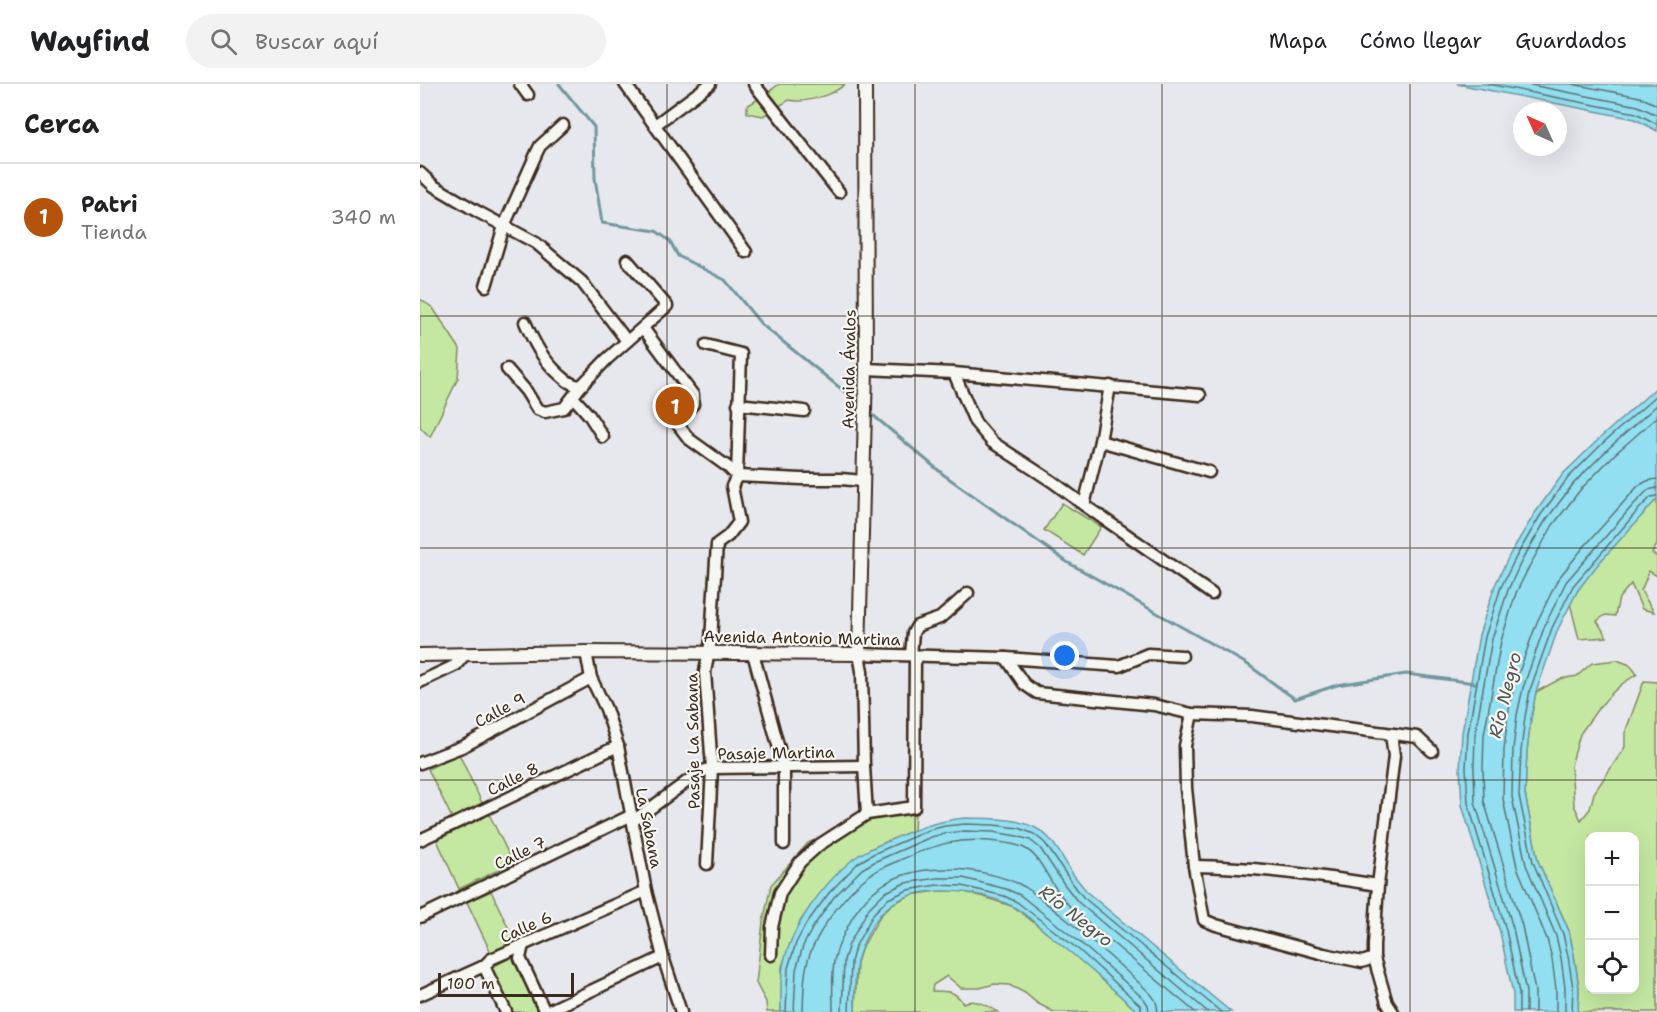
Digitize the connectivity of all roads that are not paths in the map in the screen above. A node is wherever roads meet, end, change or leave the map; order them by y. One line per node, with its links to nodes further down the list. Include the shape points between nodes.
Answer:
1 (520, 84): 6 (street)
2 (625, 84): 8 (street)
3 (710, 84): 8 (street)
4 (754, 84): 10 (street)
5 (865, 84): 20 (street, Avenida Ávalos)
6 (528, 95)
7 (563, 125): 11 (street, via 540,146)
8 (655, 125): 12 (street)
9 (420, 173): 11 (street, via 434,186)
10 (839, 192)
11 (504, 226): 14 (street); 17 (street, via 536,243 582,282)
12 (746, 252)
13 (627, 260): 16 (street, via 667,306)
14 (486, 286)
15 (525, 322): 22 (street, via 548,364 573,385)
16 (643, 328): 17 (street); 31 (street, via 693,395 693,404 676,422 689,439)
17 (627, 341): 22 (street)
18 (706, 345): 26 (street, via 741,354)
19 (507, 369): 25 (street, via 537,410 564,408)
20 (866, 369): 21 (street); 32 (street, Avenida Ávalos)
21 (954, 373): 23 (street); 33 (street, via 975,422 992,442)
22 (581, 386): 25 (street)
23 (1110, 386): 24 (street); 29 (street)
24 (1200, 395)
25 (573, 397): 28 (street)
26 (738, 404): 27 (street); 31 (street)
27 (804, 411)
28 (603, 437)
29 (1100, 441): 30 (street); 33 (street)
30 (1209, 472)
31 (737, 476): 32 (street); 37 (street, Pasaje La Sabana, via 732,486 739,522 717,544)
32 (863, 481): 40 (street, Avenida Ávalos)
33 (1084, 505): 35 (street)
34 (968, 593): 42 (street, via 940,618 917,626 913,633)
35 (1212, 594)
36 (586, 652): 37 (street, Avenida Antonio Martina); 39 (street, Avenida Antonio Martina); 45 (street, La Sabana)
37 (709, 653): 38 (street, Avenida Antonio Martina); 54 (street, Pasaje La Sabana, via 705,672)
38 (753, 653): 40 (street, Avenida Antonio Martina); 53 (street)
39 (465, 654): 41 (street, Avenida Antonio Martina); 46 (street, via 456,665)
40 (859, 654): 42 (street, Avenida Antonio Martina); 52 (street)
41 (420, 655)
42 (913, 656): 44 (street, Avenida Antonio Martina); 55 (street, via 914,807)
43 (1182, 656): 44 (street, Avenida Antonio Martina, via 1148,654 1119,666)
44 (1006, 658): 47 (street, via 1024,684 1036,693 1154,705)
45 (591, 678): 49 (street, La Sabana); 51 (street, Calle 9, via 464,746)
46 (420, 682)
47 (1192, 714): 48 (street, via 1252,716); 60 (street, via 1185,746)
48 (1391, 734): 50 (street, via 1417,737); 61 (street, via 1394,756)
49 (618, 746): 56 (street, La Sabana); 57 (street, Calle 8)
50 (1432, 751)
51 (420, 763)
52 (864, 766): 53 (street, Pasaje Martina); 55 (street)
53 (784, 767): 54 (street, Pasaje Martina); 58 (street)
54 (712, 768): 56 (street, Pasaje Martina, via 700,772); 59 (street, Pasaje La Sabana)
55 (867, 814): 65 (street, via 800,862 780,893 772,927)
56 (633, 818): 62 (street, La Sabana); 63 (street, Calle 7)
57 (420, 840)
58 (784, 844)
59 (707, 864)
60 (1194, 866): 61 (street, via 1304,873); 67 (street, via 1204,920 1324,954 1362,962)
61 (1378, 885): 67 (street)
62 (646, 891): 64 (street, Calle 6); 66 (street, La Sabana)
63 (420, 917)
64 (523, 945): 68 (street, Calle 6); 71 (street, via 520,958)
65 (771, 955)
66 (663, 957): 71 (street); 72 (street, La Sabana)
67 (1374, 957): 73 (street)
68 (484, 966): 69 (street, Calle 6); 70 (street)
69 (420, 995)
70 (506, 1012)
71 (546, 1012)
72 (681, 1012)
73 (1393, 1012)

